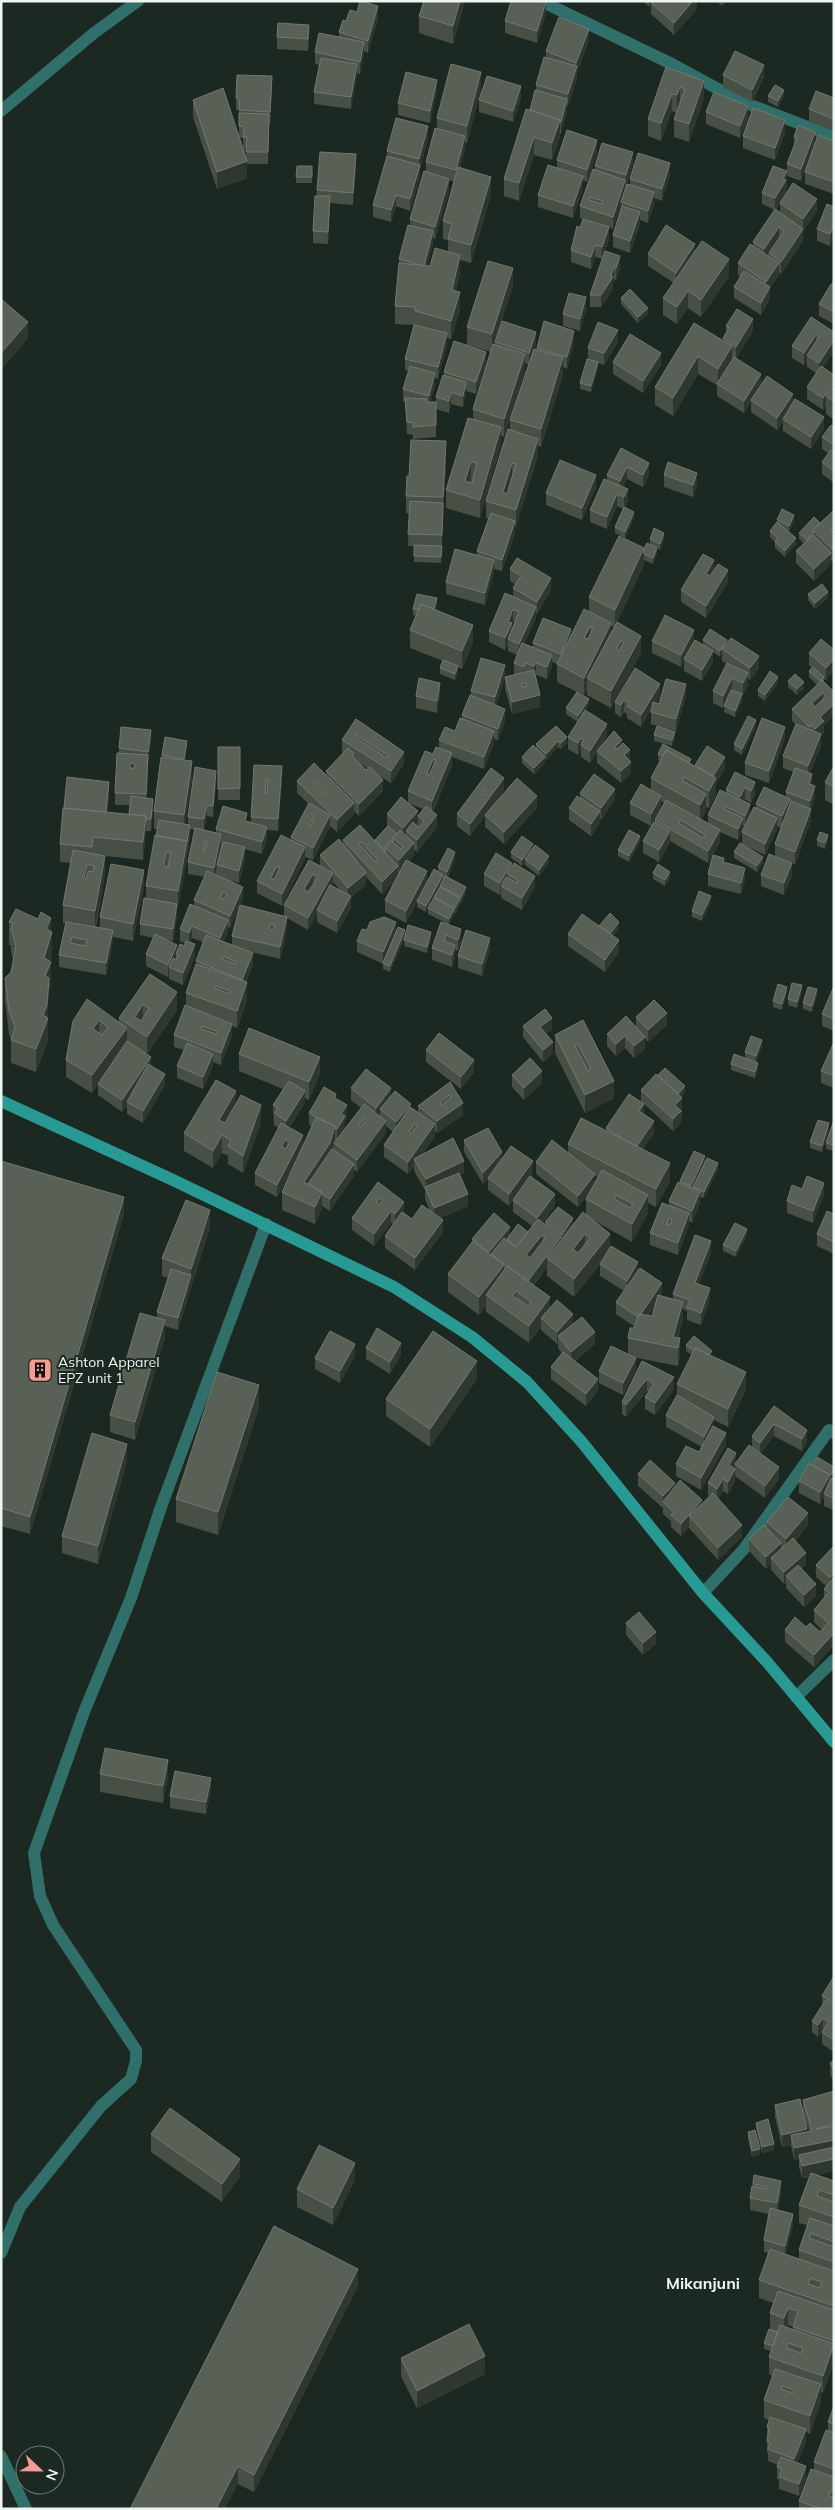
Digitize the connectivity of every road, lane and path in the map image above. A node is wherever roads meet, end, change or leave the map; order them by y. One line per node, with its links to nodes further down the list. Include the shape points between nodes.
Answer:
1 (138, 1): 3 (street, via 94,33)
2 (541, 1): 4 (street, via 672,64 740,101)
3 (1, 111)
4 (834, 137)
5 (1, 1101): 6 (main road)
6 (266, 1224): 8 (main road, via 394,1287 472,1337 527,1382 580,1441); 12 (street, via 161,1507 131,1598 84,1712 34,1853 40,1896 53,1925 132,2043 136,2061 131,2079 101,2106 20,2207)
7 (834, 1433): 8 (street, via 829,1430 744,1549)
8 (703, 1593): 10 (main road)
9 (834, 1660): 10 (street)
10 (796, 1697): 11 (main road)
11 (834, 1742)
12 (1, 2253)
13 (1, 2456): 14 (street)
14 (26, 2509)

